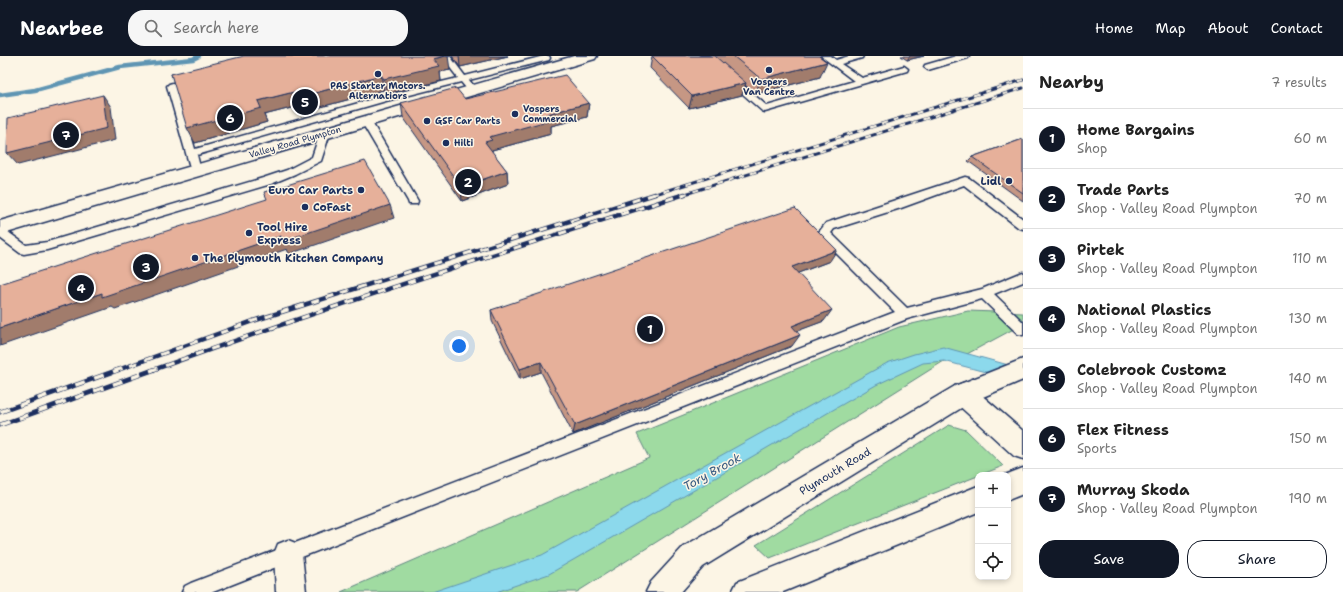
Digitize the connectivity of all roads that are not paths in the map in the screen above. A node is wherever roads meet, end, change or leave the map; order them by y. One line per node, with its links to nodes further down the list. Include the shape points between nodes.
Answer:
1 (445, 56): 13 (lane)
2 (590, 56): 7 (street, Valley Road Plympton)
3 (704, 56): 12 (lane, via 765,109)
4 (824, 56): 8 (lane)
5 (859, 56): 8 (lane)
6 (965, 56): 9 (lane)
7 (548, 60): 13 (street, Valley Road Plympton)
8 (834, 63): 12 (lane)
9 (928, 67)
10 (904, 69): 12 (lane)
11 (201, 78): 16 (lane, via 172,86)
12 (860, 81)
13 (468, 85): 14 (street, Valley Road Plympton); 16 (lane, via 383,99)
14 (366, 121): 15 (street, Valley Road Plympton); 18 (lane)
15 (325, 133): 17 (street, Valley Road Plympton); 21 (lane, via 317,159 267,181 46,246 24,250)
16 (191, 153): 17 (lane)
17 (196, 171): 20 (street, Valley Road Plympton)
18 (413, 201)
19 (1023, 225): 24 (lane, via 966,181 830,226 826,232 829,239)
20 (0, 228)
21 (0, 232)
22 (1023, 277): 23 (lane)
23 (984, 293): 24 (lane); 25 (lane)
24 (905, 314): 32 (lane)
25 (1023, 330)
26 (1023, 369): 27 (street, Plymouth Road)
27 (963, 394): 28 (street); 35 (street, Plymouth Road, via 693,557)
28 (1023, 447)
29 (1023, 481): 30 (street)
30 (1011, 486)
31 (975, 500): 36 (street)
32 (288, 554): 33 (lane); 34 (street)
33 (191, 592)
34 (291, 592)
35 (661, 592)
36 (747, 592)

